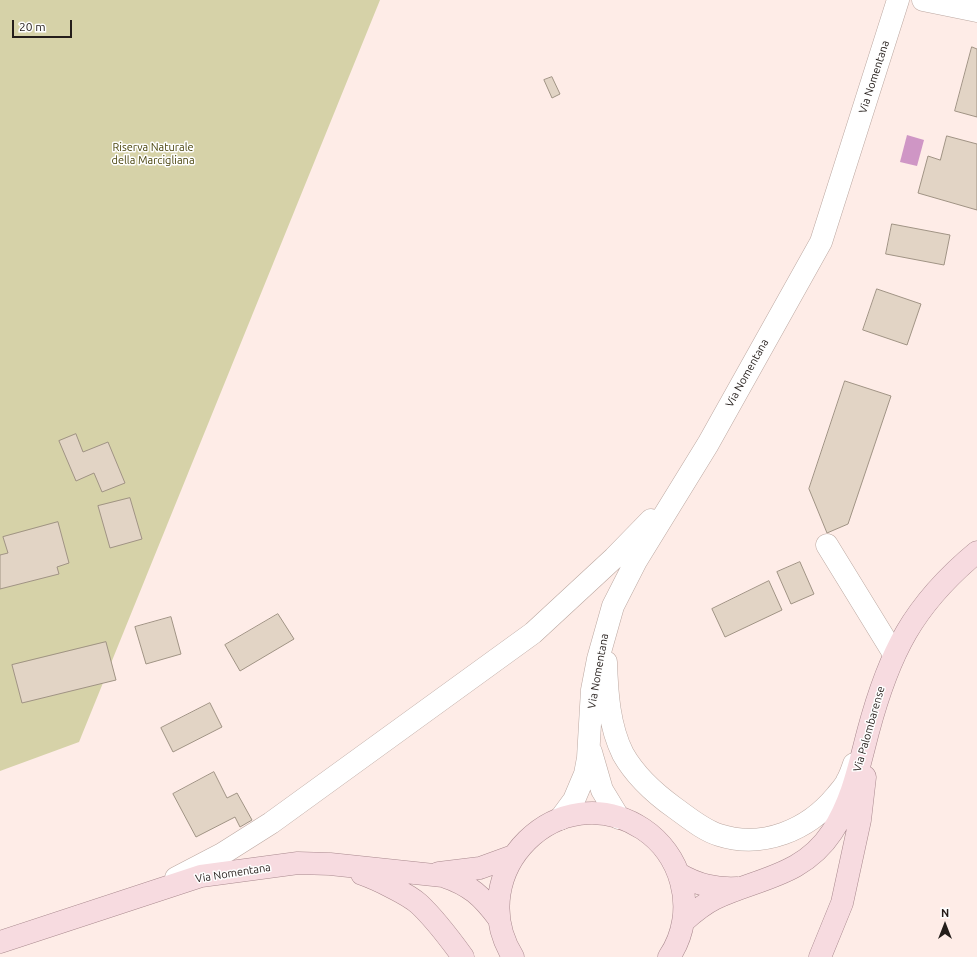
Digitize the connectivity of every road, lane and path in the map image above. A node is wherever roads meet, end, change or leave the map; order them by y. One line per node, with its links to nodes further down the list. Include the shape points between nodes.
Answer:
1 (898, 0): 4 (street, Via Nomentana, via 821,242)
2 (923, 0): 3 (street)
3 (977, 11)
4 (708, 444): 7 (street, Via Nomentana, via 636,561 613,606); 18 (street, via 677,488 648,522 614,558 533,633 271,823 191,871)
5 (827, 545): 8 (street)
6 (977, 552): 8 (main road, Via Palombarense, via 928,600 908,627)
7 (606, 626): 9 (street, via 606,679 610,712 614,732 623,753 644,784 660,798 717,834 747,839 774,837 807,823 847,782); 10 (street, Via Nomentana, via 592,690)
8 (894, 654): 9 (main road, Via Palombarense)
9 (872, 716): 17 (main road, Via Palombarense, via 853,786 832,832 804,861 783,874); 25 (main road, via 858,828 842,904)
10 (590, 739): 11 (street, Via Nomentana, via 592,757 602,790); 12 (street, Via Nomentana, via 580,787)
11 (619, 818): 12 (main road, via 585,814); 16 (main road, via 637,825 650,834 668,854)
12 (560, 819): 13 (main road, via 533,834)
13 (513, 856): 15 (main road, Via Nomentana, via 480,868); 19 (main road, via 499,889)
14 (330, 864): 15 (main road, Via Nomentana); 18 (main road, Via Nomentana, via 298,863 201,876); 22 (main road, via 374,878 418,903 439,925)
15 (427, 873): 19 (main road, Via Nomentana, via 458,881 473,889)
16 (679, 874): 17 (main road, Via Palombarense, via 711,887); 20 (main road, via 685,905)
17 (748, 886): 20 (main road, Via Palombarense, via 714,899)
18 (138, 897): 21 (main road, Via Nomentana)
19 (499, 919): 23 (main road, via 502,934)
20 (684, 920): 24 (main road, via 677,943)
21 (0, 942)
22 (463, 957)
23 (513, 957)
24 (669, 957)
25 (820, 957)

